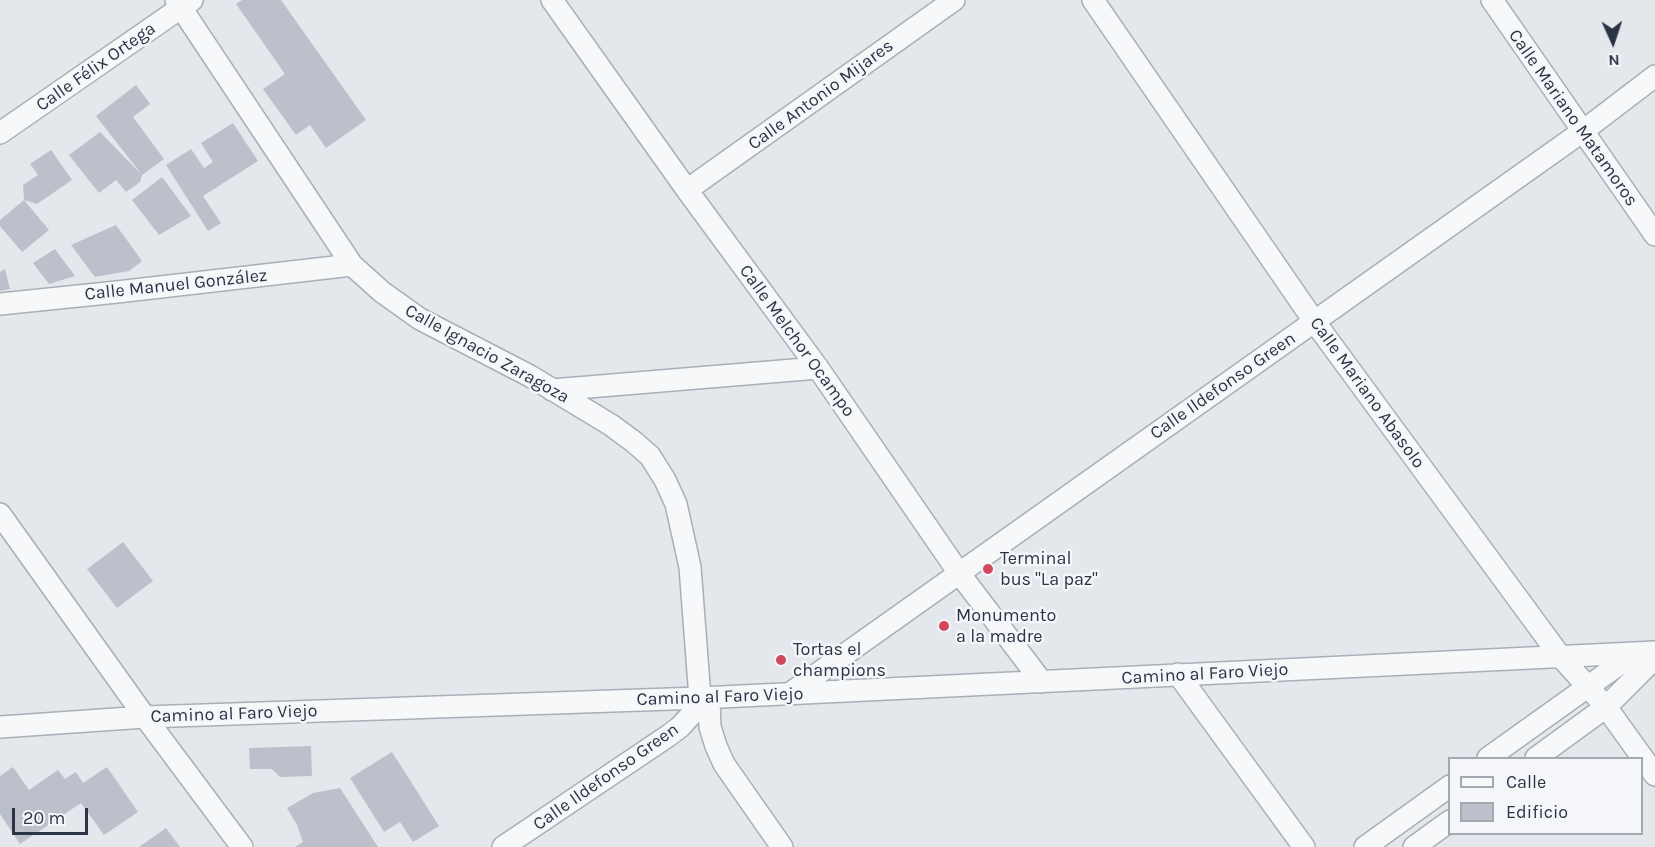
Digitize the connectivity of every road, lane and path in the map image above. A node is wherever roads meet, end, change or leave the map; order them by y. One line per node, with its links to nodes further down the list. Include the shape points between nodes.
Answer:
1 (552, 0): 9 (street, Calle Melchor Ocampo)
2 (954, 0): 9 (street, Calle Antonio Mijares)
3 (1093, 0): 13 (street, Calle Mariano Abasolo)
4 (1492, 0): 7 (street, Calle Mariano Matamoros)
5 (183, 3): 8 (street, Calle Félix Ortega); 11 (street, Calle Ignacio Zaragoza)
6 (1655, 76): 7 (street, Calle Ildefonso Green)
7 (1583, 131): 10 (street, Calle Mariano Matamoros); 13 (street, Calle Ildefonso Green)
8 (0, 133)
9 (687, 190): 14 (street, Calle Melchor Ocampo)
10 (1655, 235)
11 (352, 265): 12 (street, Calle Manuel González); 15 (street, Calle Ignacio Zaragoza, via 420,320)
12 (0, 304)
13 (1314, 321): 17 (street, Calle Ildefonso Green); 19 (street, Calle Mariano Abasolo)
14 (818, 368): 15 (street); 17 (street, Calle Melchor Ocampo)
15 (552, 390): 24 (street, Calle Ignacio Zaragoza, via 634,442 650,456 666,480 676,504 690,567)
16 (0, 514): 26 (street)
17 (959, 573): 21 (street, Calle Melchor Ocampo); 23 (street, Calle Ildefonso Green)
18 (1648, 655): 19 (street, Camino al Faro Viejo); 22 (street); 25 (street)
19 (1560, 656): 20 (street, Camino al Faro Viejo); 22 (street, Calle Mariano Abasolo)
20 (1178, 674): 21 (street, Camino al Faro Viejo); 38 (street)
21 (1042, 682): 23 (street, Camino al Faro Viejo)
22 (1588, 687): 25 (street, Calle Mariano Abasolo); 28 (street)
23 (789, 694): 24 (street, Camino al Faro Viejo)
24 (705, 698): 26 (street, Camino al Faro Viejo); 36 (street, Calle Ildefonso Green, via 668,736); 37 (street, Calle Ignacio Zaragoza, via 710,727 724,764)
25 (1606, 708): 29 (street); 30 (street, Calle Mariano Abasolo)
26 (146, 717): 27 (street, Camino al Faro Viejo); 35 (street)
27 (0, 727)
28 (1491, 757)
29 (1539, 757)
30 (1642, 757)
31 (1643, 759): 32 (street, Calle Mariano Abasolo)
32 (1655, 775)
33 (1448, 787): 39 (street)
34 (1448, 822): 40 (street)
35 (242, 847)
36 (503, 847)
37 (782, 847)
38 (1304, 847)
39 (1365, 847)
40 (1414, 847)

